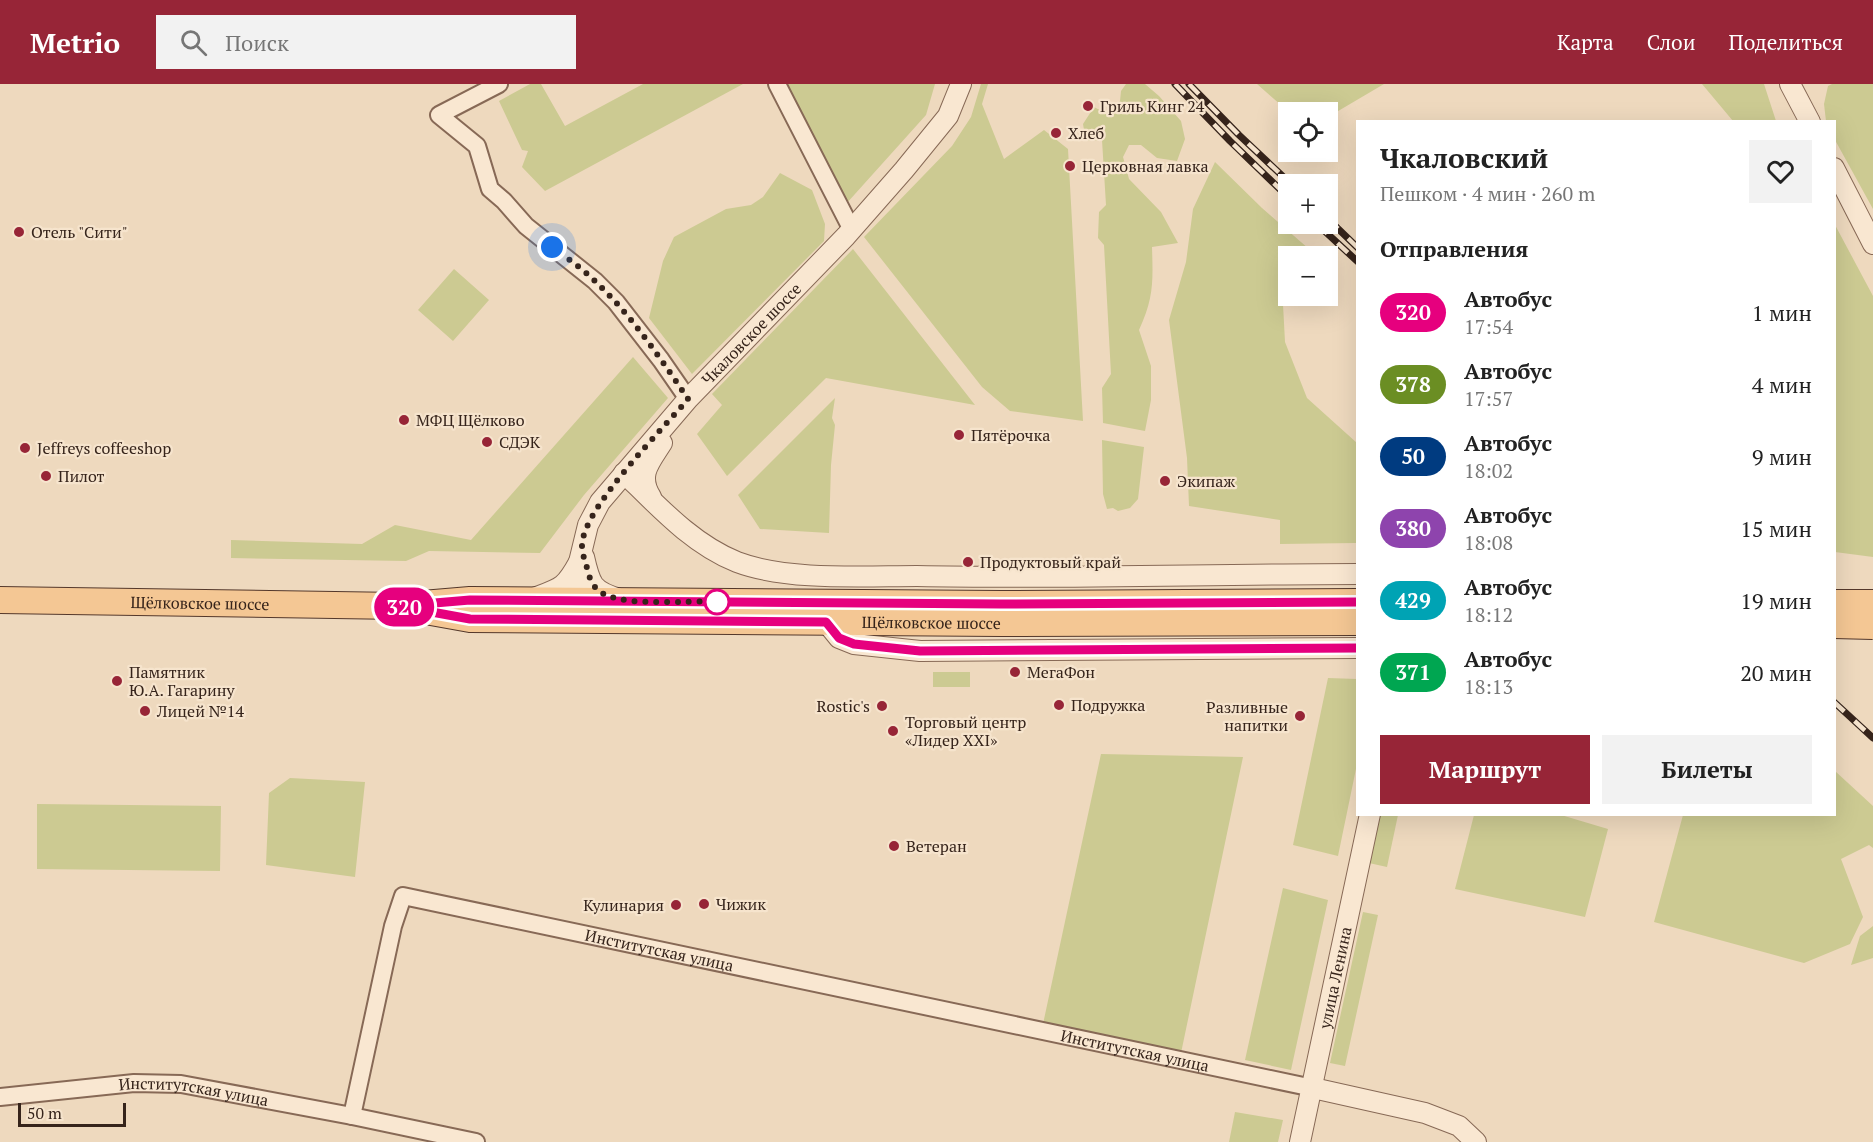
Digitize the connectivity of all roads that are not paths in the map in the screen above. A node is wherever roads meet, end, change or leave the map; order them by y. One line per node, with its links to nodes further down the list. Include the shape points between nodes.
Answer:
1 (499, 84): 9 (street, via 439,116 477,146 490,189 526,226 595,280 616,302)
2 (777, 84): 7 (street)
3 (961, 84): 7 (street, Чкаловское шоссе, via 948,117)
4 (1790, 84): 5 (street)
5 (1809, 120)
6 (1836, 172): 8 (street)
7 (852, 230): 9 (street, Чкаловское шоссе)
8 (1873, 244)
9 (688, 399): 10 (street, Чкаловское шоссе); 11 (street, via 648,465 644,476)
10 (624, 473): 11 (street); 12 (street, Чкаловское шоссе)
11 (647, 495): 12 (street, via 614,494); 14 (street, via 687,532 717,552 753,567 794,574 1009,578)
12 (600, 502): 13 (street, Чкаловское шоссе)
13 (580, 554): 17 (street, via 568,581); 18 (street, via 594,586 602,594); 23 (street, Чкаловское шоссе)
14 (1356, 574)
15 (1836, 590): 29 (street)
16 (0, 600): 22 (main road, Щёлковское шоссе)
17 (529, 600): 22 (main road, Щёлковское шоссе); 23 (main road, Щёлковское шоссе)
18 (625, 601): 23 (main road, Щёлковское шоссе); 24 (main road, Щёлковское шоссе)
19 (1356, 602): 24 (main road, Щёлковское шоссе)
20 (1836, 603): 21 (main road, bridge)
21 (1873, 603)
22 (399, 606): 23 (main road, Щёлковское шоссе, via 470,619)
23 (583, 610): 25 (main road, Щёлковское шоссе)
24 (1301, 611): 25 (main road, Щёлковское шоссе, via 1012,623); 26 (main road, Щёлковское шоссе)
25 (826, 622): 30 (street, via 839,638 854,644 920,651)
26 (1356, 622)
27 (1836, 625): 28 (main road, bridge)
28 (1873, 626)
29 (1873, 635)
30 (1356, 648)
31 (1370, 816): 32 (street, улица Ленина)
32 (1313, 1088): 34 (street, Институтская улица, via 403,896); 36 (street, улица Ленина); 37 (street, Институтская улица, via 1425,1113 1459,1126)
33 (0, 1097): 34 (street, Институтская улица, via 134,1083 181,1084)
34 (352, 1116): 35 (street)
35 (476, 1142)
36 (1300, 1142)
37 (1476, 1142)

